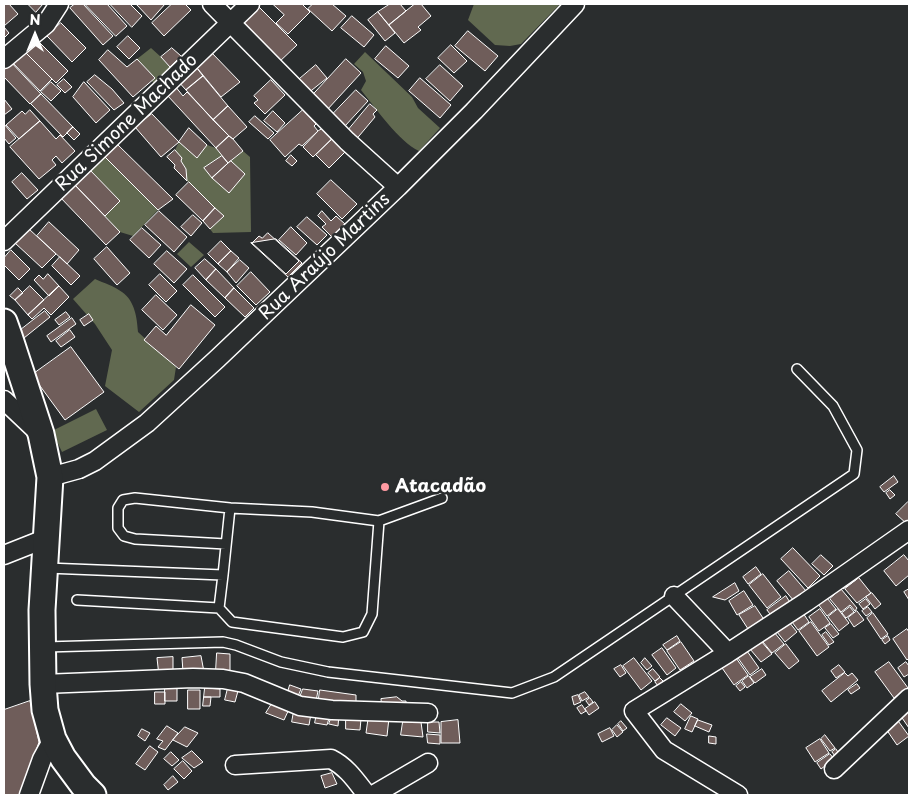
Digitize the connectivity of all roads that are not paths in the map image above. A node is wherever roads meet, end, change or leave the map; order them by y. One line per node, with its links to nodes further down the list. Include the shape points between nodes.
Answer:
1 (59, 4): 6 (street, via 46,24)
2 (212, 4): 5 (street)
3 (250, 4): 5 (street, Rua Simone Machado)
4 (575, 4): 7 (street, Rua Araújo Martins)
5 (231, 23): 7 (street, via 347,141); 8 (street, Rua Simone Machado)
6 (4, 59)
7 (398, 187): 13 (street, Rua Araújo Martins, via 147,423 79,470)
8 (4, 241)
9 (4, 322): 12 (main road)
10 (797, 368): 23 (lane, via 833,406 857,450 854,474)
11 (4, 400): 12 (street)
12 (41, 434): 13 (main road)
13 (50, 477): 18 (main road)
14 (442, 498): 16 (lane)
15 (230, 508): 16 (lane, via 312,512); 19 (lane); 19 (lane, via 134,498 123,500 118,508 118,528 124,536)
16 (379, 521): 25 (lane, via 372,614 363,632 343,637 232,622)
17 (909, 530): 27 (street)
18 (47, 538): 20 (street); 21 (main road)
19 (226, 544): 22 (lane)
20 (4, 555)
21 (45, 568): 22 (lane); 26 (main road)
22 (223, 575): 25 (lane)
23 (674, 596): 26 (lane, via 554,677 512,693 328,672 281,662 223,642); 27 (street)
24 (77, 600): 25 (lane)
25 (219, 608)
26 (42, 647): 28 (main road)
27 (728, 654): 39 (street, via 634,711 664,750)
28 (43, 684): 30 (street, via 223,679 300,706); 31 (main road, via 45,710)
29 (909, 698): 34 (street)
30 (428, 713)
31 (53, 739): 35 (street); 36 (main road, via 63,758)
32 (428, 762): 38 (street)
33 (235, 764): 37 (street, via 331,759 349,772)
34 (834, 769)
35 (29, 795)
36 (93, 795)
37 (367, 795)
38 (373, 795)
39 (738, 795)

